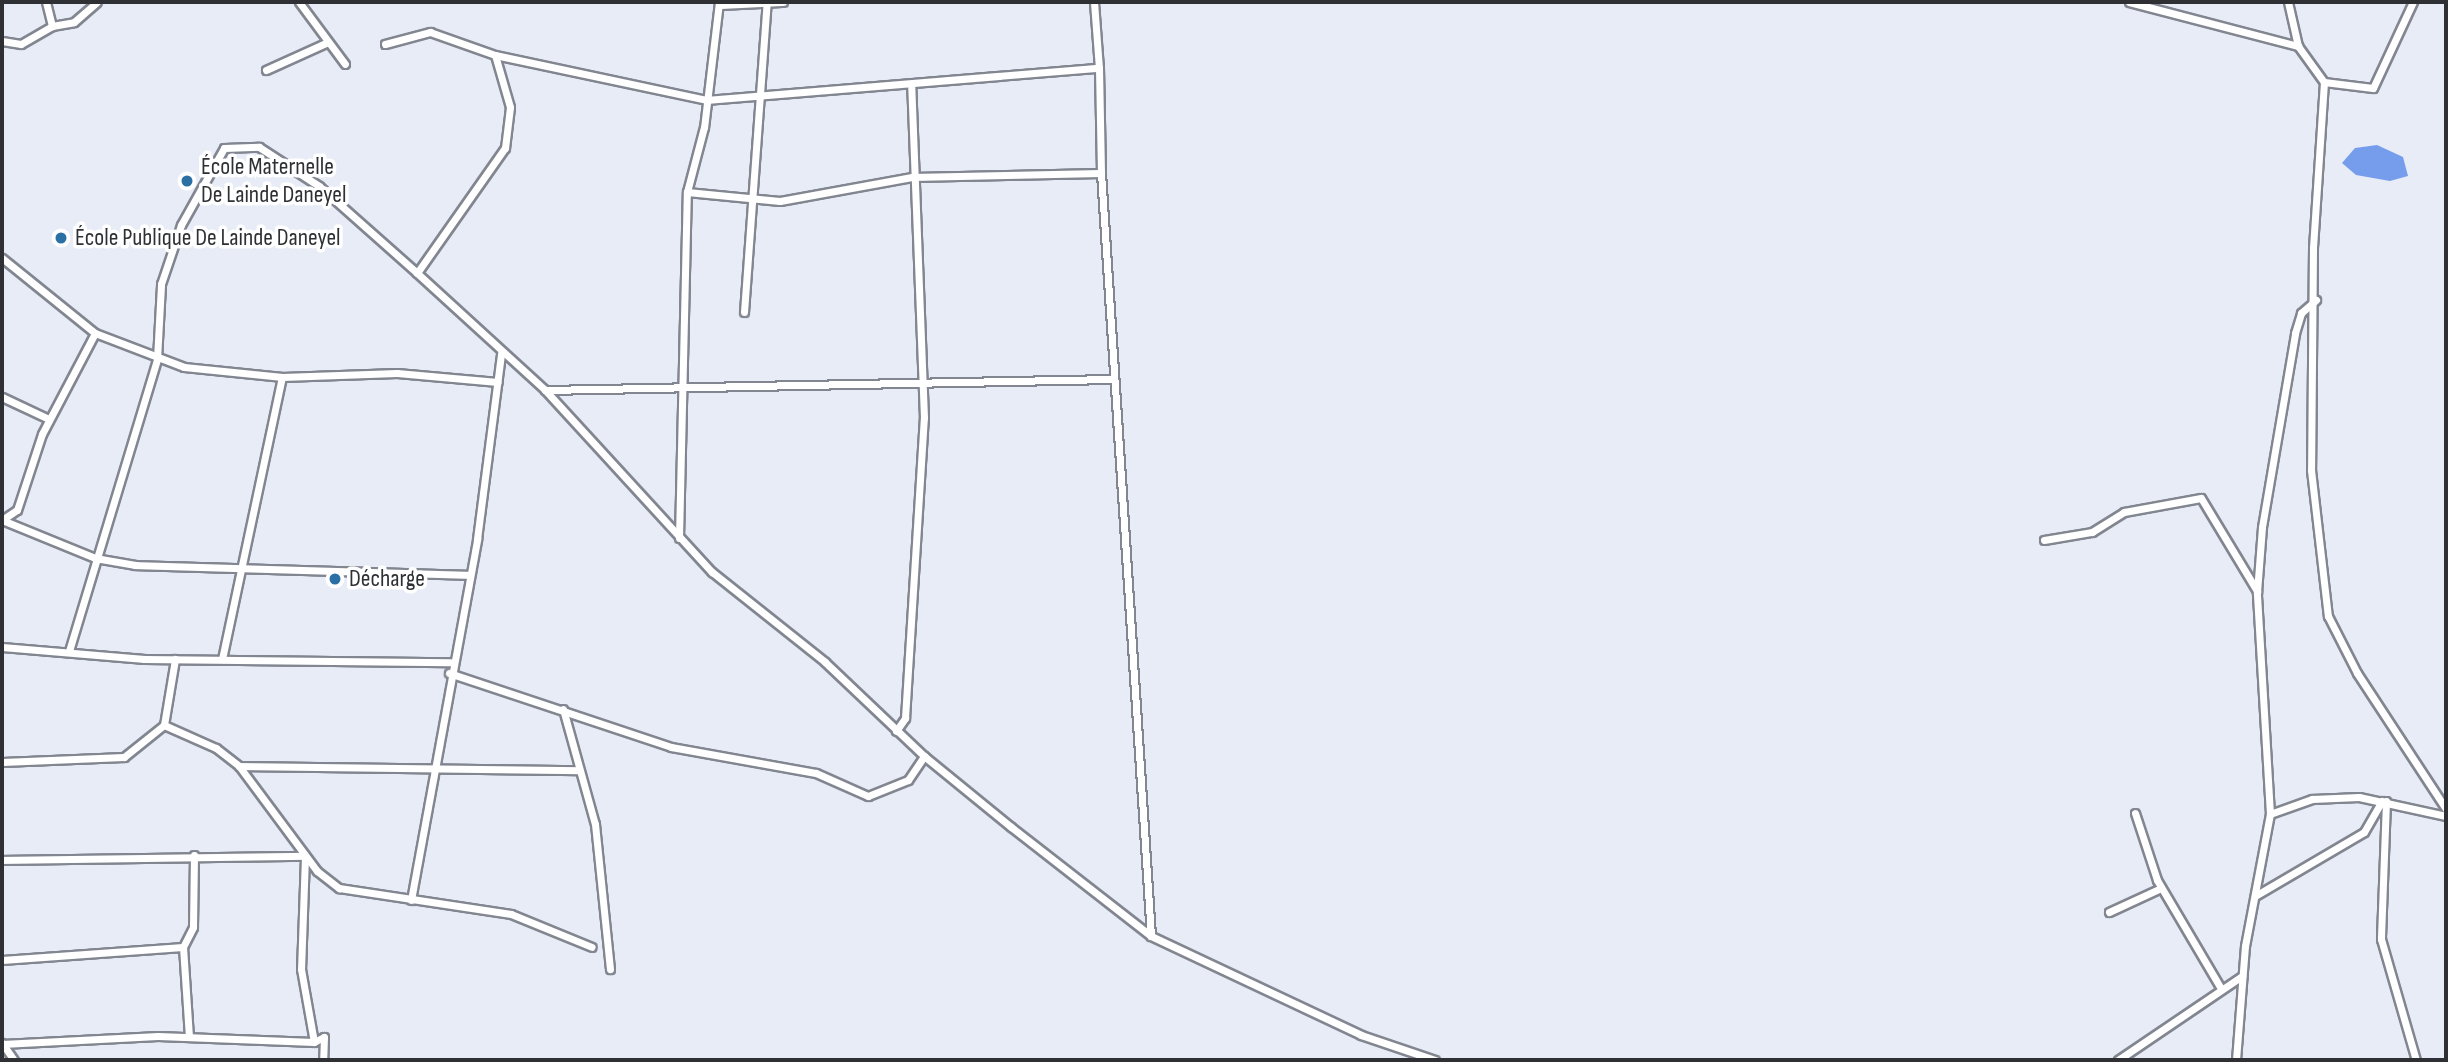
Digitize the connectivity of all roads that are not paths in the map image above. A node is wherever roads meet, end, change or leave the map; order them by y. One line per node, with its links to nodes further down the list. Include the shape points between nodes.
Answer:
1 (46, 2): 11 (street)
2 (97, 2): 11 (street, via 74,22)
3 (299, 2): 13 (street)
4 (783, 2): 9 (street)
5 (1094, 2): 18 (street)
6 (2129, 2): 15 (street)
7 (2288, 2): 15 (street)
8 (2413, 2): 20 (street, via 2373,88)
9 (767, 3): 10 (street); 22 (street)
10 (719, 4): 23 (street)
11 (52, 26): 12 (street, via 21,44)
12 (2, 41)
13 (328, 43): 17 (street); 19 (street)
14 (385, 44): 16 (street, via 430,32)
15 (2298, 46): 20 (street, via 2315,63)
16 (495, 55): 23 (street); 29 (street, via 510,107 505,148)
17 (345, 64)
18 (1099, 68): 21 (street); 24 (street)
19 (266, 70)
20 (2324, 82): 30 (street, via 2313,247)
21 (911, 87): 22 (street); 25 (street)
22 (760, 98): 23 (street); 27 (street)
23 (706, 100): 26 (street)
24 (1101, 173): 25 (street); 36 (street)
25 (912, 177): 27 (street, via 780,201); 38 (street)
26 (687, 192): 27 (street); 39 (street)
27 (752, 199): 31 (street)
28 (2, 258): 32 (street)
29 (417, 273): 33 (street); 34 (street, via 285,163 259,147 224,148 181,225 161,284)
30 (2316, 300): 48 (street, via 2301,313 2295,333); 64 (street, via 2311,470 2328,615 2352,665)
31 (744, 312)
32 (95, 333): 34 (street); 42 (street)
33 (501, 354): 37 (street); 40 (street)
34 (157, 359): 35 (street); 45 (street)
35 (282, 377): 37 (street, via 397,373); 46 (street)
36 (1111, 379): 38 (street); 75 (street, via 1137,666)
37 (498, 382): 47 (street)
38 (924, 382): 39 (street); 57 (street, via 917,568 905,718)
39 (679, 386): 40 (street); 43 (street)
40 (545, 390): 43 (street)
41 (2, 397): 42 (street)
42 (49, 419): 45 (street, via 17,510 2,520)
43 (679, 538): 57 (street)
44 (2044, 540): 48 (street, via 2092,532 2124,512 2201,498)
45 (95, 558): 46 (street); 50 (street)
46 (237, 570): 47 (street); 52 (street)
47 (470, 575): 53 (street)
48 (2257, 592): 66 (street)
49 (2, 647): 50 (street)
50 (69, 651): 51 (street)
51 (176, 659): 52 (street); 56 (street)
52 (222, 659): 53 (street)
53 (450, 662): 54 (street)
54 (449, 673): 55 (street); 62 (street)
55 (563, 709): 58 (street, via 671,747 816,773 868,796 908,780); 61 (street)
56 (164, 725): 59 (street, via 124,757); 60 (street, via 216,748)
57 (896, 731): 58 (street)
58 (924, 756): 75 (street)
59 (2, 762)
60 (239, 766): 62 (street, via 375,763); 69 (street)
61 (578, 770): 62 (street); 79 (street, via 595,824)
62 (437, 771): 73 (street)
63 (2384, 801): 66 (street, via 2312,799); 67 (street); 72 (street, via 2364,832); 90 (street, via 2381,939)
64 (2446, 809)
65 (2134, 813): 71 (street)
66 (2270, 814): 72 (street)
67 (2446, 816)
68 (194, 855): 69 (street); 70 (street); 76 (street, via 192,927)
69 (305, 856): 73 (street, via 339,888); 83 (street, via 301,969)
70 (2, 860)
71 (2161, 888): 74 (street); 81 (street)
72 (2255, 896): 80 (street)
73 (411, 900): 77 (street, via 511,914)
74 (2109, 912)
75 (1151, 936): 87 (street, via 1361,1035)
76 (183, 947): 78 (street); 82 (street)
77 (593, 947)
78 (2, 960)
79 (610, 970)
80 (2242, 976): 81 (street); 89 (street)
81 (2220, 987): 88 (street)
82 (189, 1037): 83 (street); 84 (street)
83 (314, 1042): 86 (street, via 324,1037)
84 (2, 1044): 85 (street)
85 (14, 1060)
86 (323, 1060)
87 (1435, 1060)
88 (2118, 1060)
89 (2236, 1060)
90 (2416, 1060)

